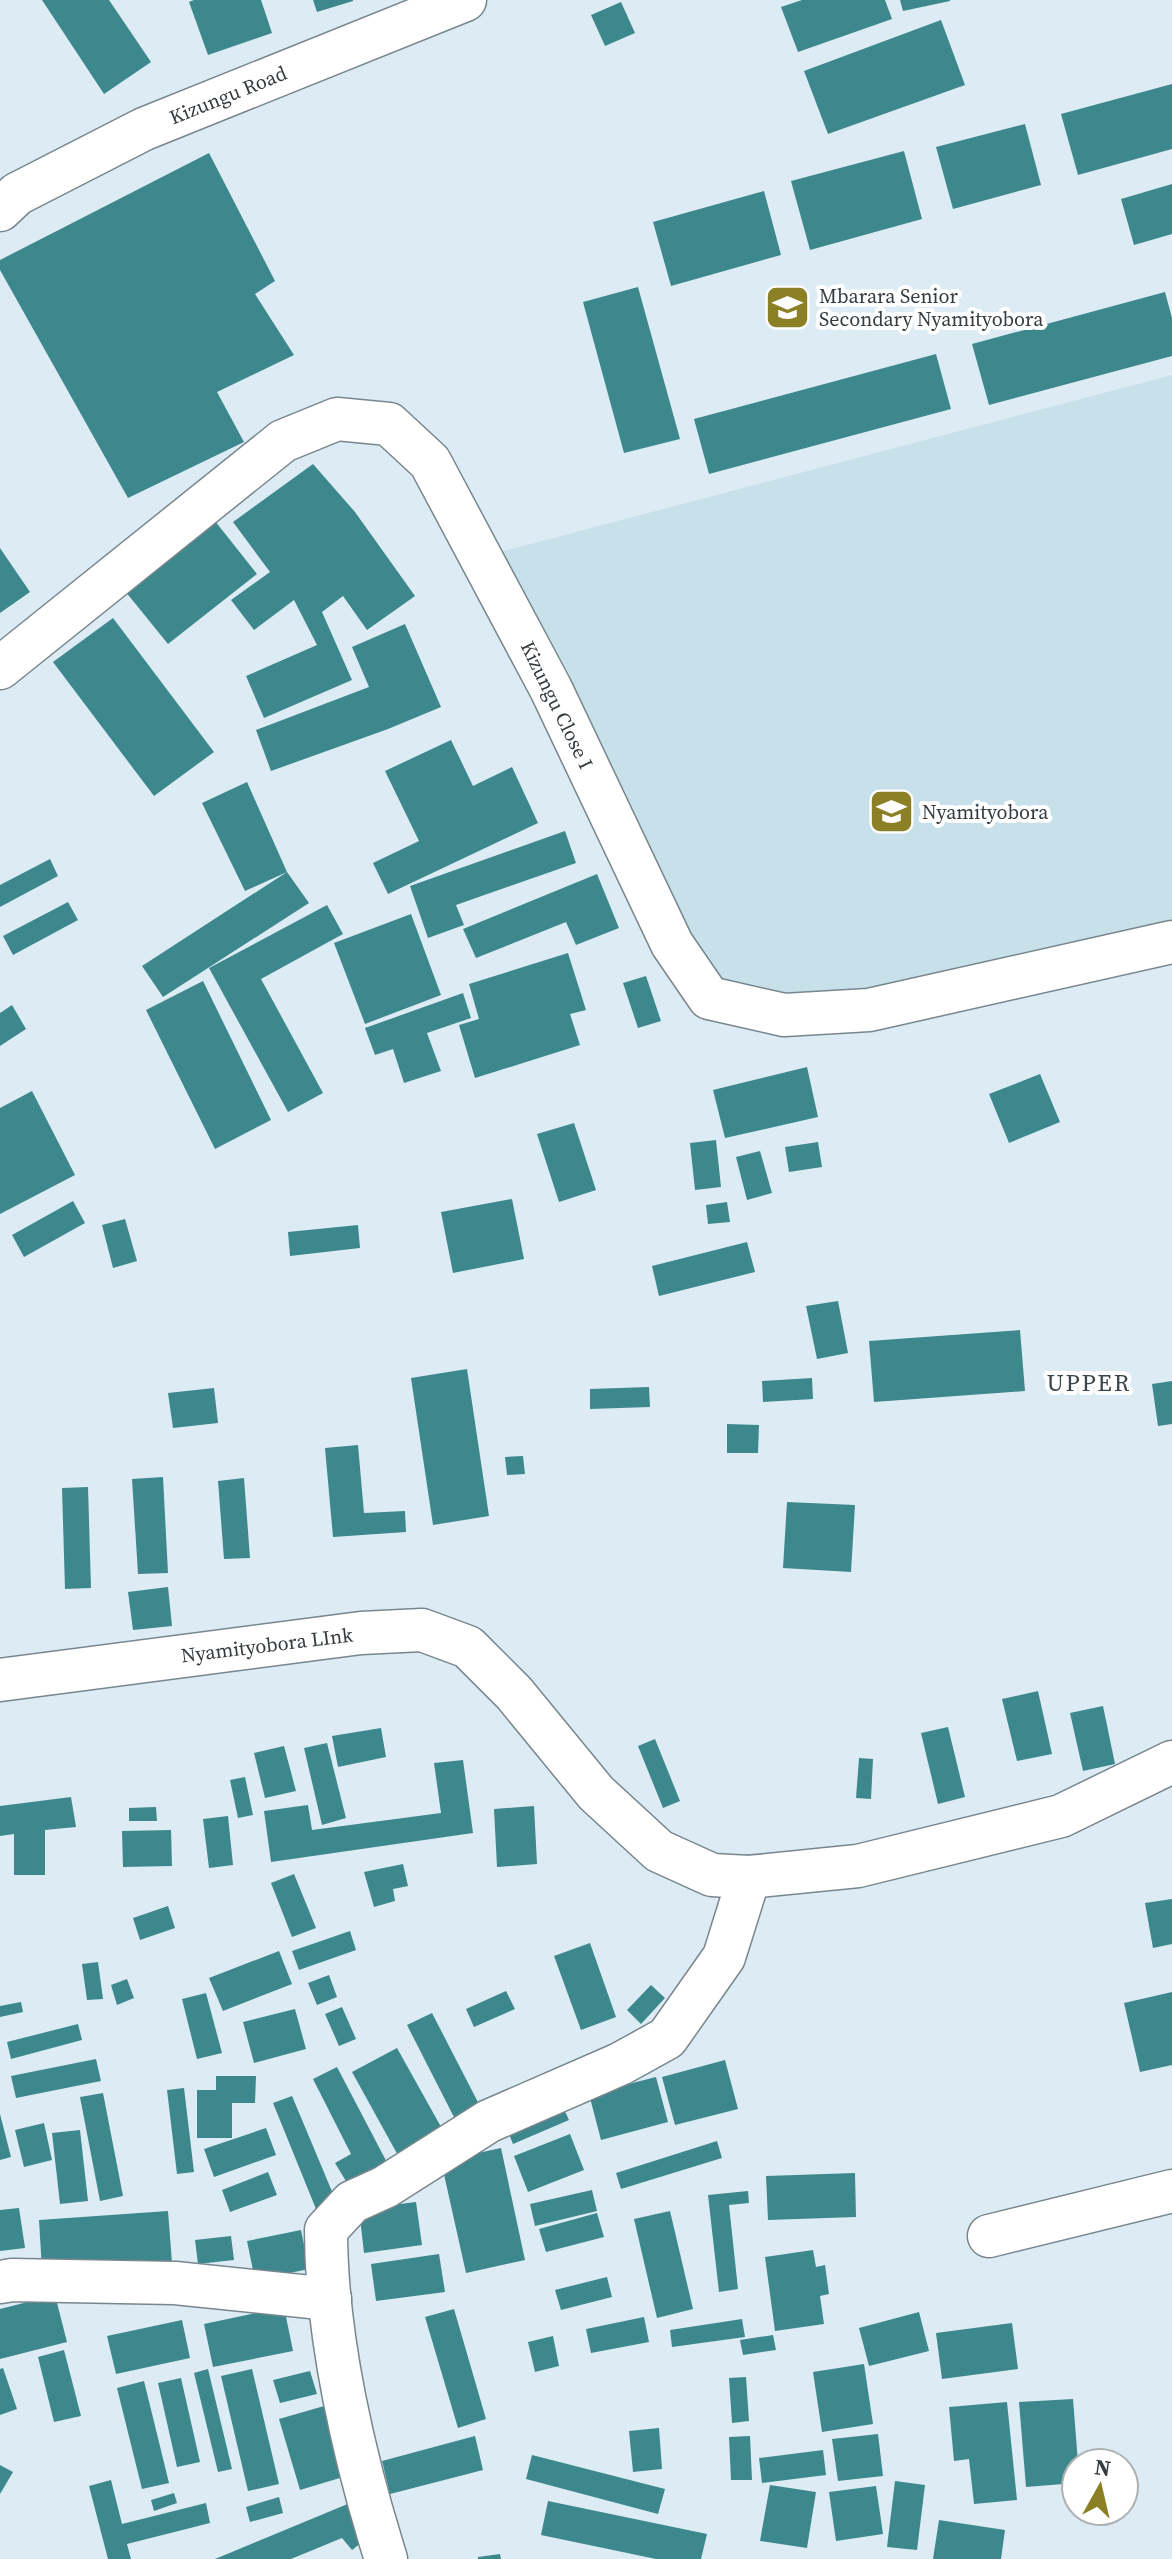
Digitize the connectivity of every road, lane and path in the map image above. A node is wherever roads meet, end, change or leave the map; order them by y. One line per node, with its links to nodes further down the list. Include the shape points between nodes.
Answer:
1 (465, 0): 2 (street, Kizungu Road, via 144,129 17,194)
2 (0, 210)
3 (0, 668): 4 (street, Kizungu Close I, via 283,441 337,419 389,424 430,462 551,689 672,944 709,998 784,1015 869,1010)
4 (1172, 942)
5 (0, 1680): 7 (street, Nyamityobora LInk, via 361,1633 422,1630 468,1647 514,1693 596,1793 659,1851 712,1875)
6 (1172, 1762): 7 (street, Nyamityobora LInk, via 1061,1816 858,1866)
7 (749, 1877): 11 (street, via 724,1957 667,2038 489,2121 352,2202 326,2230)
8 (1172, 2191): 9 (street)
9 (989, 2236)
10 (0, 2282): 11 (street, via 175,2283)
11 (330, 2299): 12 (street, via 366,2497)
12 (386, 2559)

